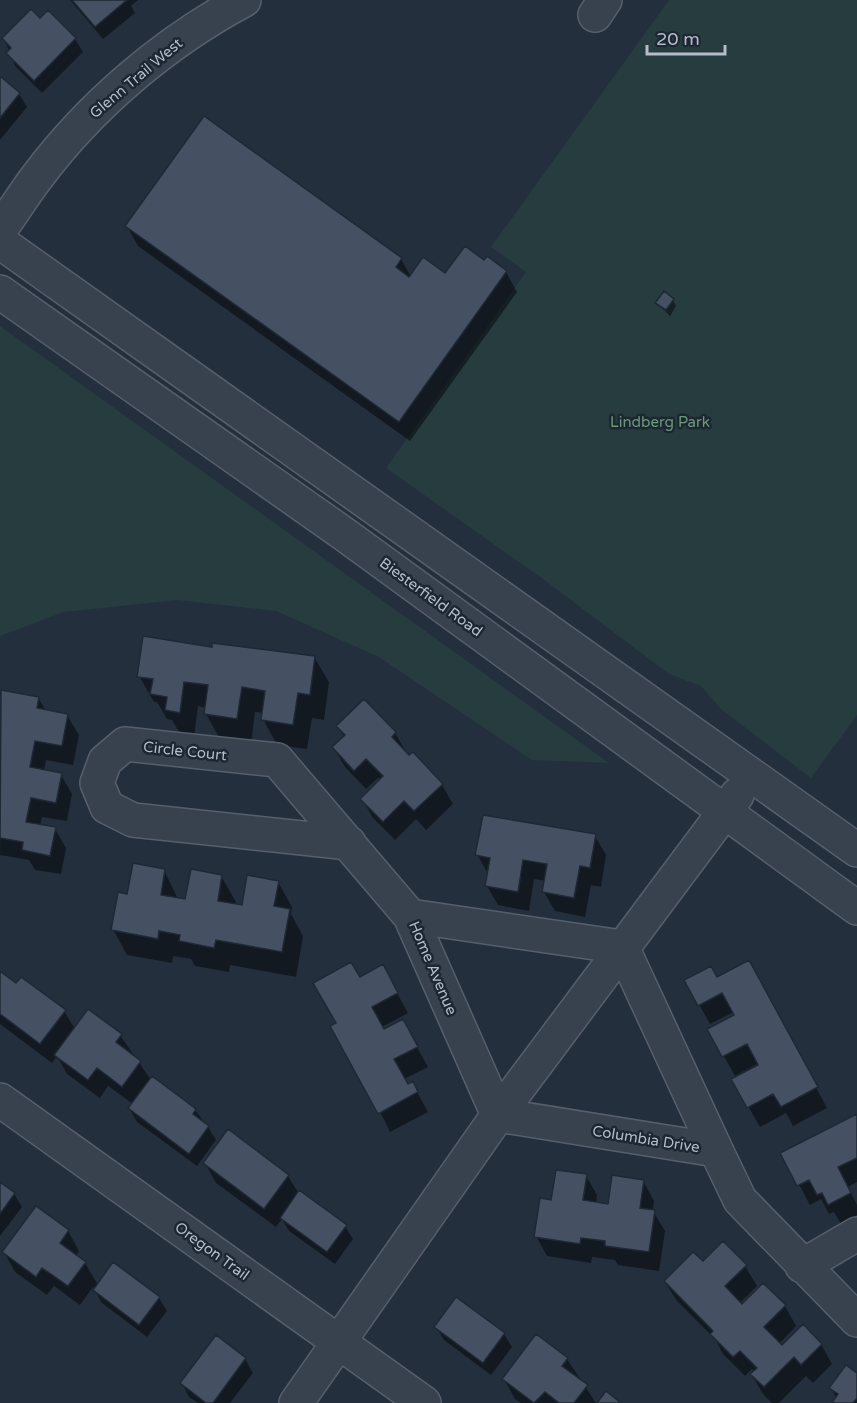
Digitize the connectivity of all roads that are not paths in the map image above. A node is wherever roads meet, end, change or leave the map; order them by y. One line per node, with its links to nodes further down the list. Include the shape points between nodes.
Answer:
1 (244, 0): 2 (street, Glenn Trail West, via 184,37 125,83 71,137)
2 (0, 230)
3 (0, 242): 5 (street)
4 (0, 292): 6 (street, Biesterfield Road, via 344,534)
5 (753, 775): 6 (street); 8 (street)
6 (725, 812): 9 (street, Biesterfield Road); 11 (street)
7 (349, 843): 7 (street, Circle Court, via 277,760 125,744 105,761 97,783 106,807 133,820); 10 (street, Circle Court)
8 (857, 850)
9 (857, 908)
10 (410, 916): 11 (street, Home Avenue); 13 (street, Home Avenue)
11 (622, 947): 13 (street); 14 (street)
12 (0, 1100): 18 (street, Oregon Trail)
13 (498, 1115): 14 (street, Columbia Drive); 18 (street)
14 (716, 1150): 16 (street, Columbia Drive, via 740,1200)
15 (857, 1234): 16 (street)
16 (802, 1266): 17 (street, Columbia Drive)
17 (857, 1320)
18 (339, 1342): 19 (street); 20 (street, Oregon Trail)
19 (296, 1403)
20 (424, 1403)

